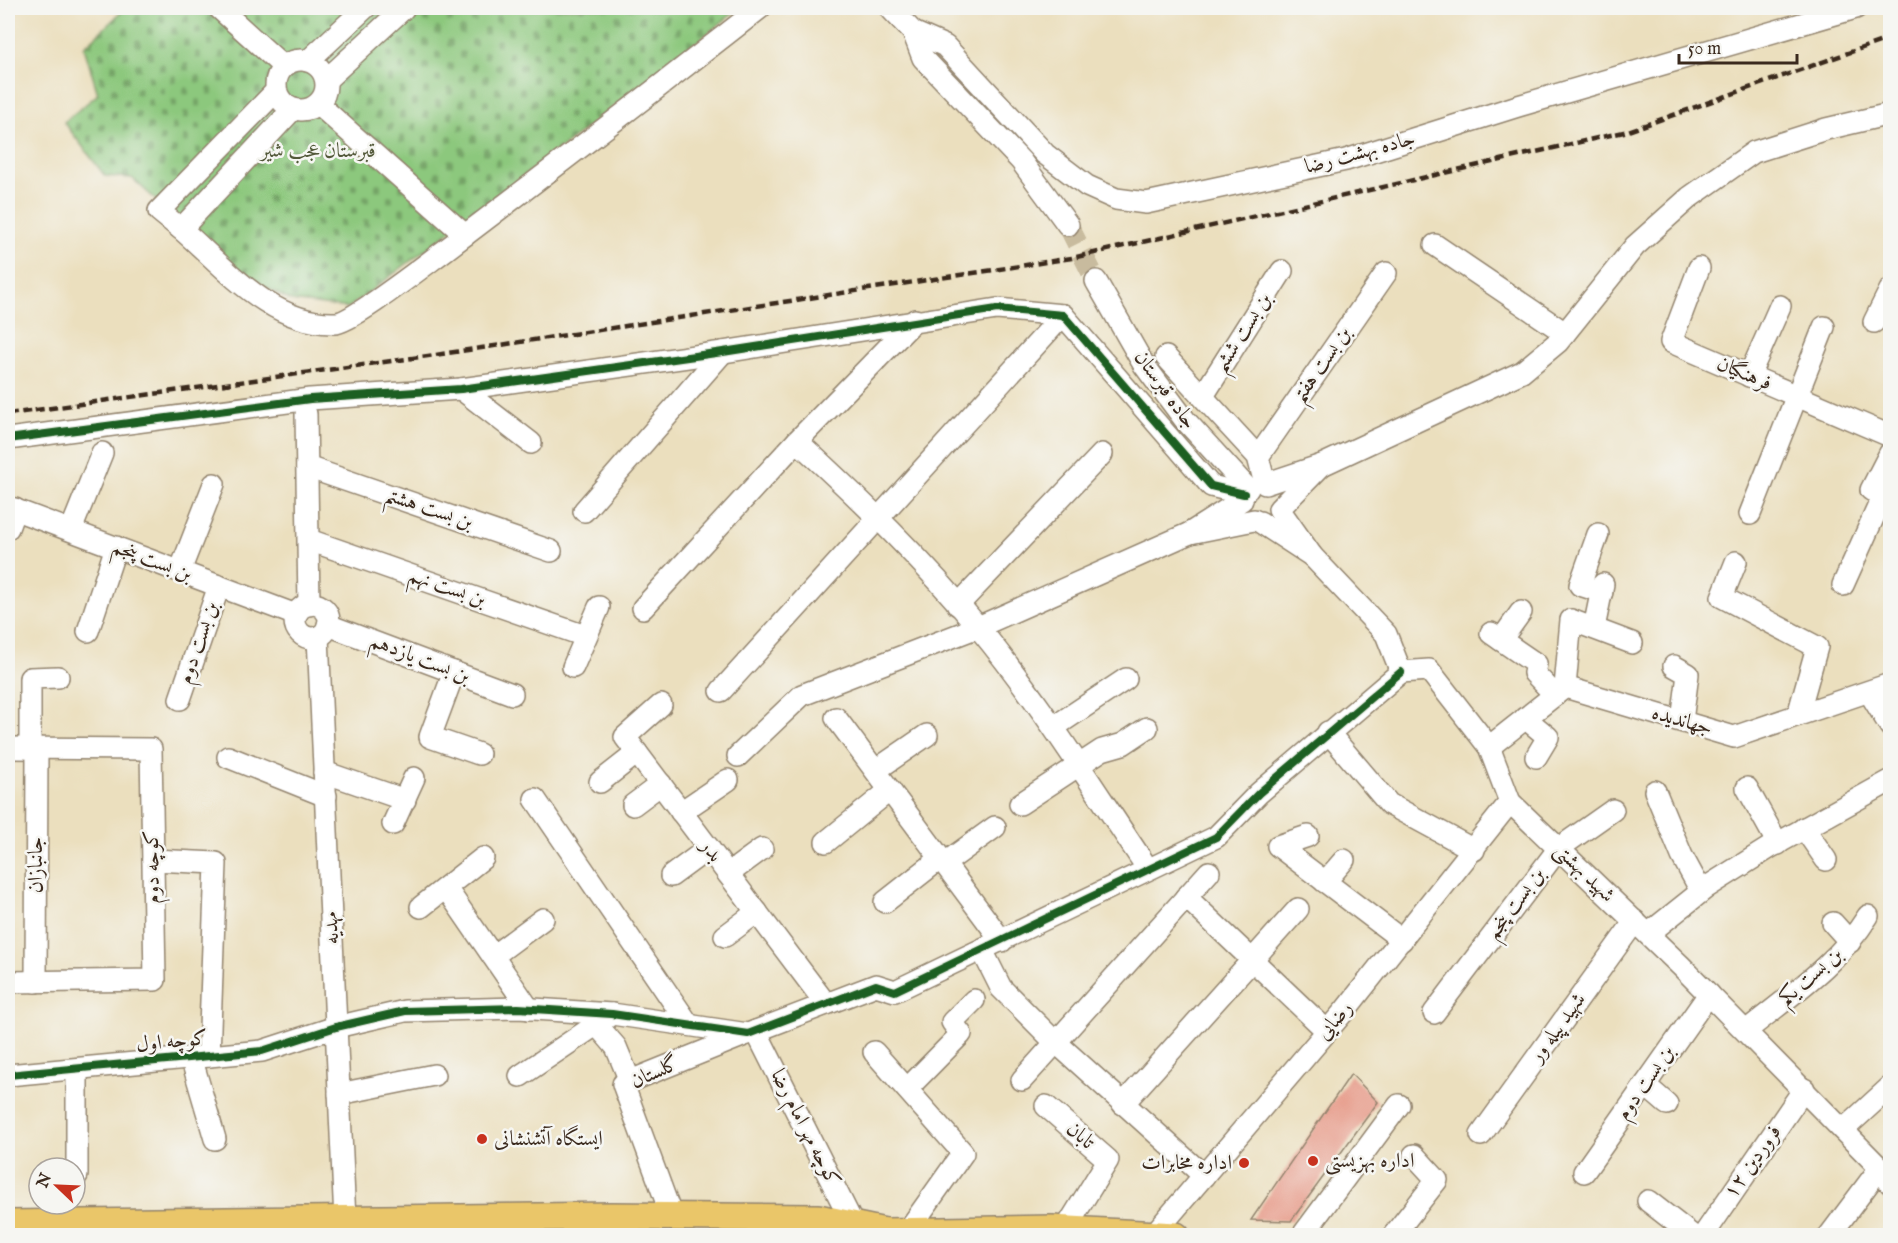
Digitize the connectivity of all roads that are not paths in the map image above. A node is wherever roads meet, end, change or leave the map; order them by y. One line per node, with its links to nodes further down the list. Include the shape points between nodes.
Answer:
1 (219, 8): 9 (street)
2 (365, 8): 8 (street)
3 (404, 8): 10 (street)
4 (760, 8): 17 (street)
5 (890, 8): 7 (street)
6 (1856, 8): 7 (street, جاده بهشت رضا, via 1346,160 1146,204 1116,199 1087,186 1045,154 945,46)
7 (913, 32): 15 (street, via 922,58 1021,161)
8 (308, 61): 9 (street, via 291,62); 10 (street, via 320,68)
9 (284, 67): 11 (street)
10 (326, 80): 12 (street)
11 (276, 91): 13 (street); 16 (street, via 159,211)
12 (318, 104): 13 (street, via 310,109); 17 (street)
13 (293, 109): 16 (street)
14 (1890, 114): 29 (street, via 1754,152 1690,197 1635,246)
15 (1068, 225)
16 (181, 229): 17 (street, via 262,301 303,321 338,324 389,292)
17 (465, 235)
18 (1435, 245): 29 (street)
19 (1700, 268): 32 (street, فرهنگیان, via 1671,342)
20 (1282, 271): 34 (street, بن بست ششم)
21 (1386, 273): 44 (street, بن بست هفتم)
22 (1096, 281): 48 (street, جاده قبرستان, via 1144,365 1185,420)
23 (1890, 290): 27 (street)
24 (1780, 306): 32 (street)
25 (1063, 315): 26 (street, via 997,309); 48 (street, via 1210,486); 54 (street)
26 (915, 321): 30 (street); 39 (street)
27 (1874, 322)
28 (1824, 327): 35 (street)
29 (1565, 333): 45 (street, via 1522,372)
30 (723, 352): 33 (street); 51 (street)
31 (1166, 357): 34 (street)
32 (1749, 376): 35 (street, فرهنگیان)
33 (460, 389): 38 (street, via 310,399); 40 (street)
34 (1203, 396): 44 (street)
35 (1796, 396): 37 (street, فرهنگیان); 52 (street)
36 (306, 414): 46 (street)
37 (1890, 436)
38 (8, 439)
39 (797, 441): 54 (street); 69 (street)
40 (531, 443)
41 (102, 453): 56 (street)
42 (1890, 453): 49 (street, via 1871,490)
43 (1102, 454): 67 (street)
44 (1258, 457): 48 (street)
45 (1322, 465): 48 (street); 50 (street)
46 (307, 467): 59 (street); 61 (street, بن بست هشتم)
47 (214, 484): 64 (street)
48 (1250, 492): 50 (street, via 1279,496); 55 (street, via 1244,512); 57 (street)
49 (1887, 497): 65 (street)
50 (1279, 509): 55 (street, via 1272,519); 62 (street)
51 (584, 511)
52 (1750, 514)
53 (10, 515): 56 (street, بن بست پنجم)
54 (880, 518): 67 (street); 85 (street)
55 (1257, 521): 57 (street); 62 (street)
56 (71, 530): 60 (street, بن بست پنجم)
57 (1190, 533): 72 (street)
58 (1598, 534): 73 (street, via 1580,585 1603,588)
59 (309, 540): 70 (street); 76 (street, بن بست نهم)
60 (116, 547): 64 (street, بن بست پنجم); 74 (street)
61 (550, 551)
62 (1312, 556): 81 (street, via 1386,634)
63 (1736, 562): 91 (street, via 1722,597 1816,647)
64 (180, 571): 66 (street, بن بست پنجم)
65 (1843, 585)
66 (219, 586): 70 (street, بن بست پنجم); 89 (street, بن بست دوم)
67 (958, 605): 72 (street)
68 (599, 607): 76 (street)
69 (643, 608)
70 (303, 610): 75 (street, via 324,610); 75 (street, بن بست یازدهم, via 298,631 307,638)
71 (1521, 612): 86 (street, via 1496,636 1536,664 1534,673)
72 (978, 627): 96 (street); 105 (street, via 802,695)
73 (1594, 628): 77 (street); 86 (street, via 1571,620)
74 (88, 631)
75 (323, 631): 80 (street, بن بست یازدهم); 110 (street, مهدیه)
76 (585, 636): 79 (street)
77 (1632, 643)
78 (1674, 666): 94 (street, via 1688,674)
79 (573, 667)
80 (454, 672): 88 (street, بن بست یازدهم); 104 (street, via 430,737)
81 (1401, 672): 98 (street, گلستان); 100 (street, شهید بهشتی, via 1429,670)
82 (58, 677): 102 (street, جانبازان, via 30,678)
83 (1126, 679): 96 (street)
84 (1890, 684): 87 (street, جهاندیده)
85 (721, 691)
86 (1560, 691): 93 (street); 94 (street, جهاندیده)
87 (1869, 692): 91 (street, جهاندیده); 95 (street)
88 (512, 694)
89 (180, 699)
90 (661, 705): 103 (street, بدر, via 626,737)
91 (1798, 715): 94 (street, جهاندیده, via 1734,737)
92 (836, 718): 109 (street)
93 (1525, 718): 100 (street); 106 (street, via 1548,737)
94 (1682, 721)
95 (1890, 726)
96 (1054, 727): 108 (street)
97 (1147, 728): 108 (street)
98 (1328, 732): 136 (street, via 1389,804); 142 (street, گلستان, via 1216,837)
99 (927, 735): 109 (street)
100 (1489, 747): 122 (street, شهید بهشتی)
101 (8, 748): 102 (street, کوچه دوم)
102 (33, 748): 138 (street, کوچه دوم, via 151,749); 166 (street, جانبازان)
103 (638, 753): 114 (street); 115 (street, بدر)
104 (479, 754)
105 (738, 756)
106 (1536, 757)
107 (228, 758): 119 (street)
108 (1080, 764): 123 (street); 142 (street)
109 (876, 770): 117 (street)
110 (324, 772): 119 (street, مهدیه); 121 (street)
111 (414, 778): 121 (street)
112 (728, 780): 126 (street)
113 (1890, 781): 129 (street, شهید پیله ور)
114 (600, 782)
115 (660, 784): 124 (street); 126 (street, بدر)
116 (1747, 788): 132 (street)
117 (890, 790): 131 (street); 139 (street)
118 (1654, 791): 148 (street)
119 (326, 796): 174 (street, مهدیه)
120 (535, 799): 173 (street)
121 (405, 800): 127 (street)
122 (1510, 802): 134 (street, شهید بهشتی); 136 (street, رضایی)
123 (1020, 804)
124 (633, 805)
125 (1613, 810): 134 (street, بن بست پنجم)
126 (681, 812): 133 (street, بدر)
127 (393, 824)
128 (995, 826): 139 (street)
129 (1804, 828): 132 (street, شهید پیله ور); 141 (street)
130 (1308, 836): 146 (street, via 1278,846)
131 (826, 842)
132 (1778, 844): 148 (street, شهید پیله ور)
133 (709, 848): 144 (street, بدر); 145 (street)
134 (1559, 848): 157 (street, شهید بهشتی); 171 (street, بن بست پنجم)
135 (762, 849): 144 (street)
136 (1474, 850): 159 (street, رضایی)
137 (483, 858): 147 (street)
138 (153, 860): 166 (street, کوچه دوم, via 155,980); 180 (street, via 216,863)
139 (943, 860): 150 (street); 160 (street)
140 (1344, 860): 146 (street)
141 (1826, 860)
142 (1148, 869): 160 (street, گلستان)
143 (1209, 872): 149 (street)
144 (728, 874): 153 (street, بدر)
145 (671, 876)
146 (1325, 882): 159 (street)
147 (446, 888): 151 (street); 163 (street)
148 (1701, 891): 157 (street, شهید پیله ور)
149 (1186, 897): 164 (street); 178 (street)
150 (885, 902)
151 (421, 907)
152 (1298, 909): 164 (street)
153 (757, 912): 158 (street); 169 (street, بدر)
154 (1868, 916): 161 (street, بن بست یکم)
155 (543, 919): 163 (street)
156 (1833, 923): 161 (street)
157 (1641, 927): 167 (street, شهید بهشتی); 197 (street, شهید پیله ور)
158 (725, 936)
159 (1402, 940): 175 (street, رضایی)
160 (1002, 941): 162 (street, گلستان)
161 (1850, 942): 176 (street, بن بست یکم)
162 (982, 950): 169 (street, گلستان, via 895,991 876,985); 178 (street, via 1001,988)
163 (493, 956): 170 (street)
164 (1253, 961): 175 (street); 192 (street)
165 (8, 982): 166 (street, کوچه دوم)
166 (36, 982)
167 (1709, 994): 176 (street, شهید بهشتی); 187 (street, بن بست دوم)
168 (974, 1000): 189 (street, via 952,1022 961,1034)
169 (826, 1004): 177 (street, گلستان)
170 (529, 1009): 172 (street, کوچه اول); 174 (street, کوچه اول, via 405,1011)
171 (1434, 1013)
172 (604, 1019): 173 (street, کوچه اول); 184 (street); 186 (street)
173 (689, 1025): 177 (street, کوچه اول)
174 (336, 1028): 180 (street, کوچه اول, via 262,1052); 191 (street, مهدیه)
175 (1327, 1031): 203 (street, رضایی)
176 (1746, 1031): 190 (street, شهید بهشتی)
177 (752, 1032): 186 (street, گلستان); 209 (street, کوچه مهر امام رضا)
178 (1055, 1042): 185 (street); 192 (street)
179 (874, 1052): 189 (street)
180 (200, 1057): 181 (street, کوچه اول); 198 (street)
181 (77, 1069): 182 (street, کوچه اول); 200 (street)
182 (8, 1075)
183 (434, 1075): 191 (street)
184 (520, 1076)
185 (1022, 1080)
186 (630, 1081): 205 (street, گلستان, via 623,1084)
187 (1645, 1085): 193 (street); 201 (street, بن بست دوم)
188 (1890, 1087): 196 (street)
189 (907, 1089): 209 (street, via 963,1152)
190 (1804, 1089): 196 (street, شهید بهشتی); 215 (street, ۱۲ فروردین)
191 (339, 1094): 206 (street, مهدیه)
192 (1124, 1104): 203 (street)
193 (1667, 1104)
194 (1399, 1105): 212 (street)
195 (1046, 1106): 208 (street, تابان, via 1108,1160)
196 (1843, 1130): 202 (street, شهید بهشتی)
197 (1481, 1135)
198 (215, 1139)
199 (1414, 1155): 213 (street, via 1437,1180)
200 (77, 1156)
201 (1584, 1172)
202 (1885, 1175): 216 (street)
203 (1204, 1176): 211 (street, رضایی)
204 (1648, 1202): 214 (street)
205 (672, 1217): 206 (main road); 209 (main road, via 818,1218)
206 (345, 1220): 207 (main road)
207 (8, 1224)
208 (1065, 1230): 210 (main road); 211 (main road)
209 (878, 1231): 210 (main road)
210 (1034, 1233)
211 (1165, 1235)
212 (1302, 1236)
213 (1393, 1236)
214 (1693, 1236)
215 (1703, 1236)
216 (1828, 1236)

